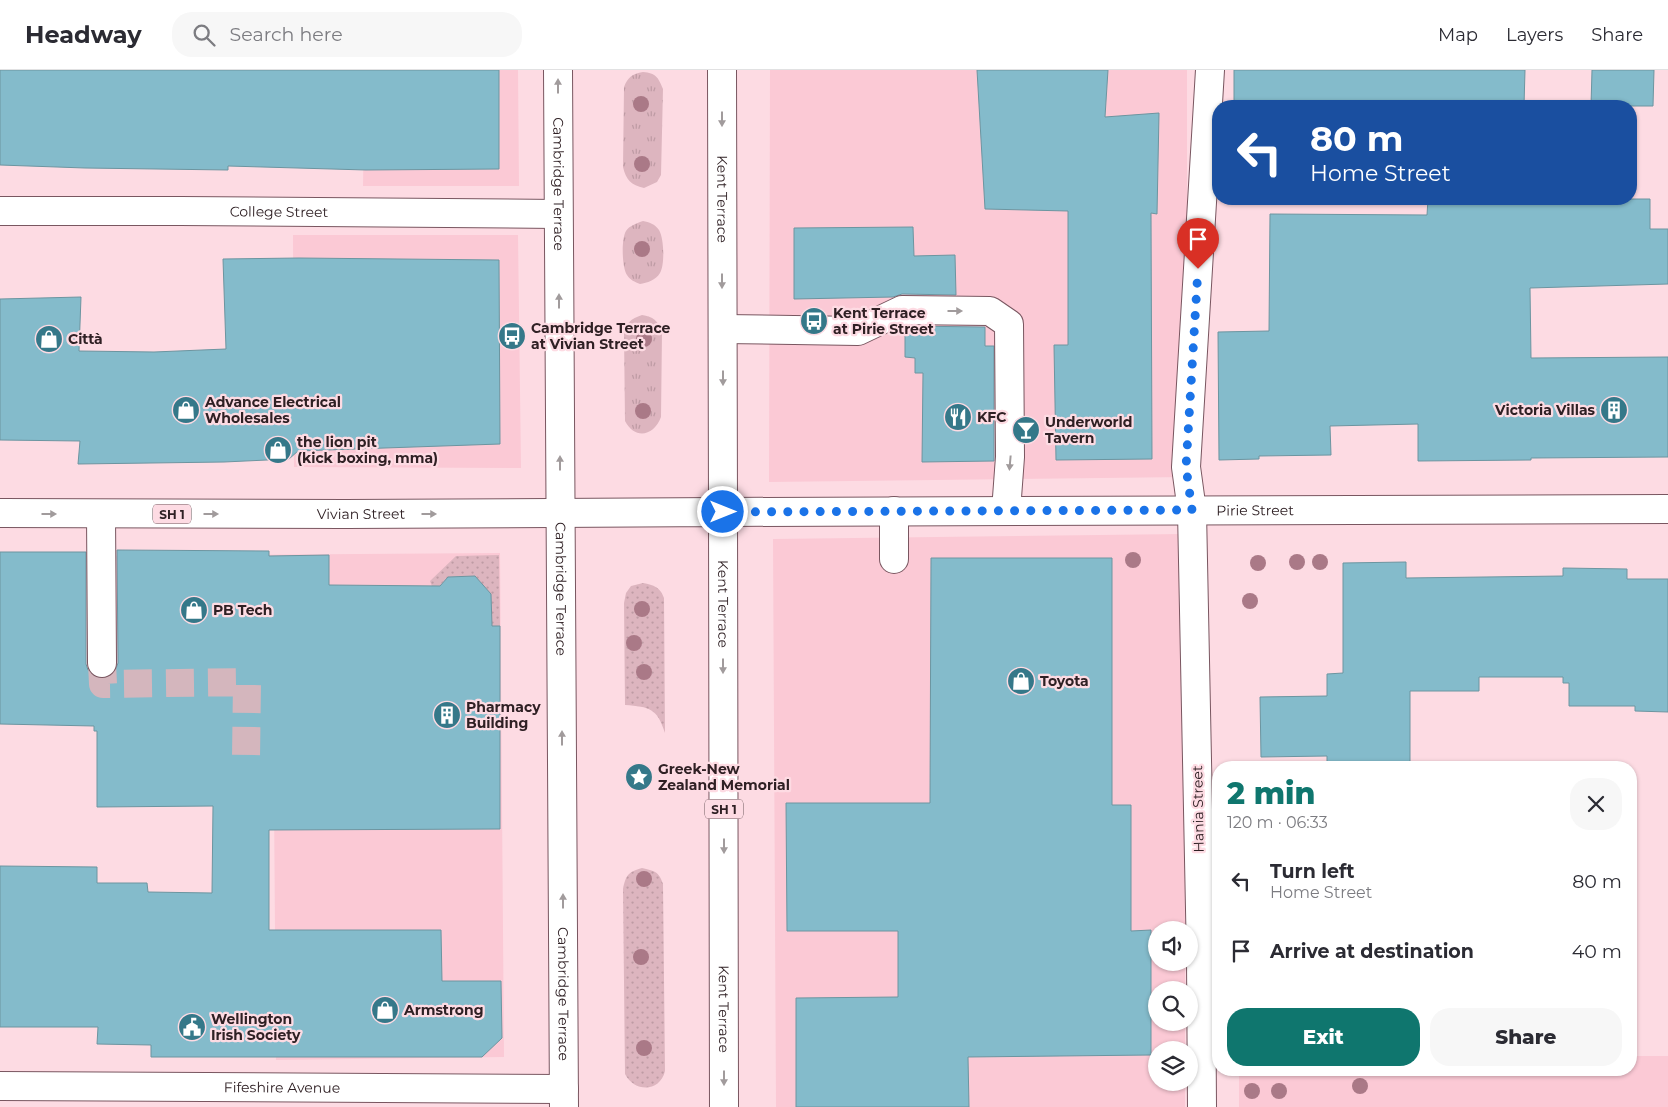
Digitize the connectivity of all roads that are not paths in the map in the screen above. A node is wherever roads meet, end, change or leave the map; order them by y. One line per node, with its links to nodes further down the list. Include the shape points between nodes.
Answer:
1 (558, 70): 5 (main road, Cambridge Terrace, one-way to 1)
2 (722, 70): 6 (main road, Kent Terrace, one-way to 6)
3 (1210, 70): 8 (main road, Hania Street, via 1186,467)
4 (0, 211): 5 (main road, College Street)
5 (558, 214): 11 (main road, Cambridge Terrace, one-way to 5)
6 (722, 329): 10 (main road, one-way to 10, via 858,331 902,310 990,311 1009,324 1010,457); 12 (main road, Kent Terrace, one-way to 12)
7 (1668, 509): 8 (main road, Pirie Street)
8 (1192, 510): 10 (main road, Pirie Street); 20 (main road, Hania Street)
9 (894, 511): 10 (main road, Pirie Street); 12 (main road, Pirie Street); 15 (main road)
10 (1006, 511)
11 (560, 512): 12 (main road, Vivian Street / SH 1); 14 (main road, Vivian Street / SH 1, one-way to 11); 18 (main road, Cambridge Terrace, one-way to 11)
12 (723, 512): 19 (main road, Kent Terrace / SH 1, one-way to 19)
13 (0, 513): 14 (main road, Vivian Street / SH 1, one-way to 14)
14 (101, 514): 16 (main road)
15 (894, 559)
16 (102, 663)
17 (0, 1086): 18 (main road, Fifeshire Avenue)
18 (564, 1098)
19 (724, 1107)
20 (1202, 1107)

